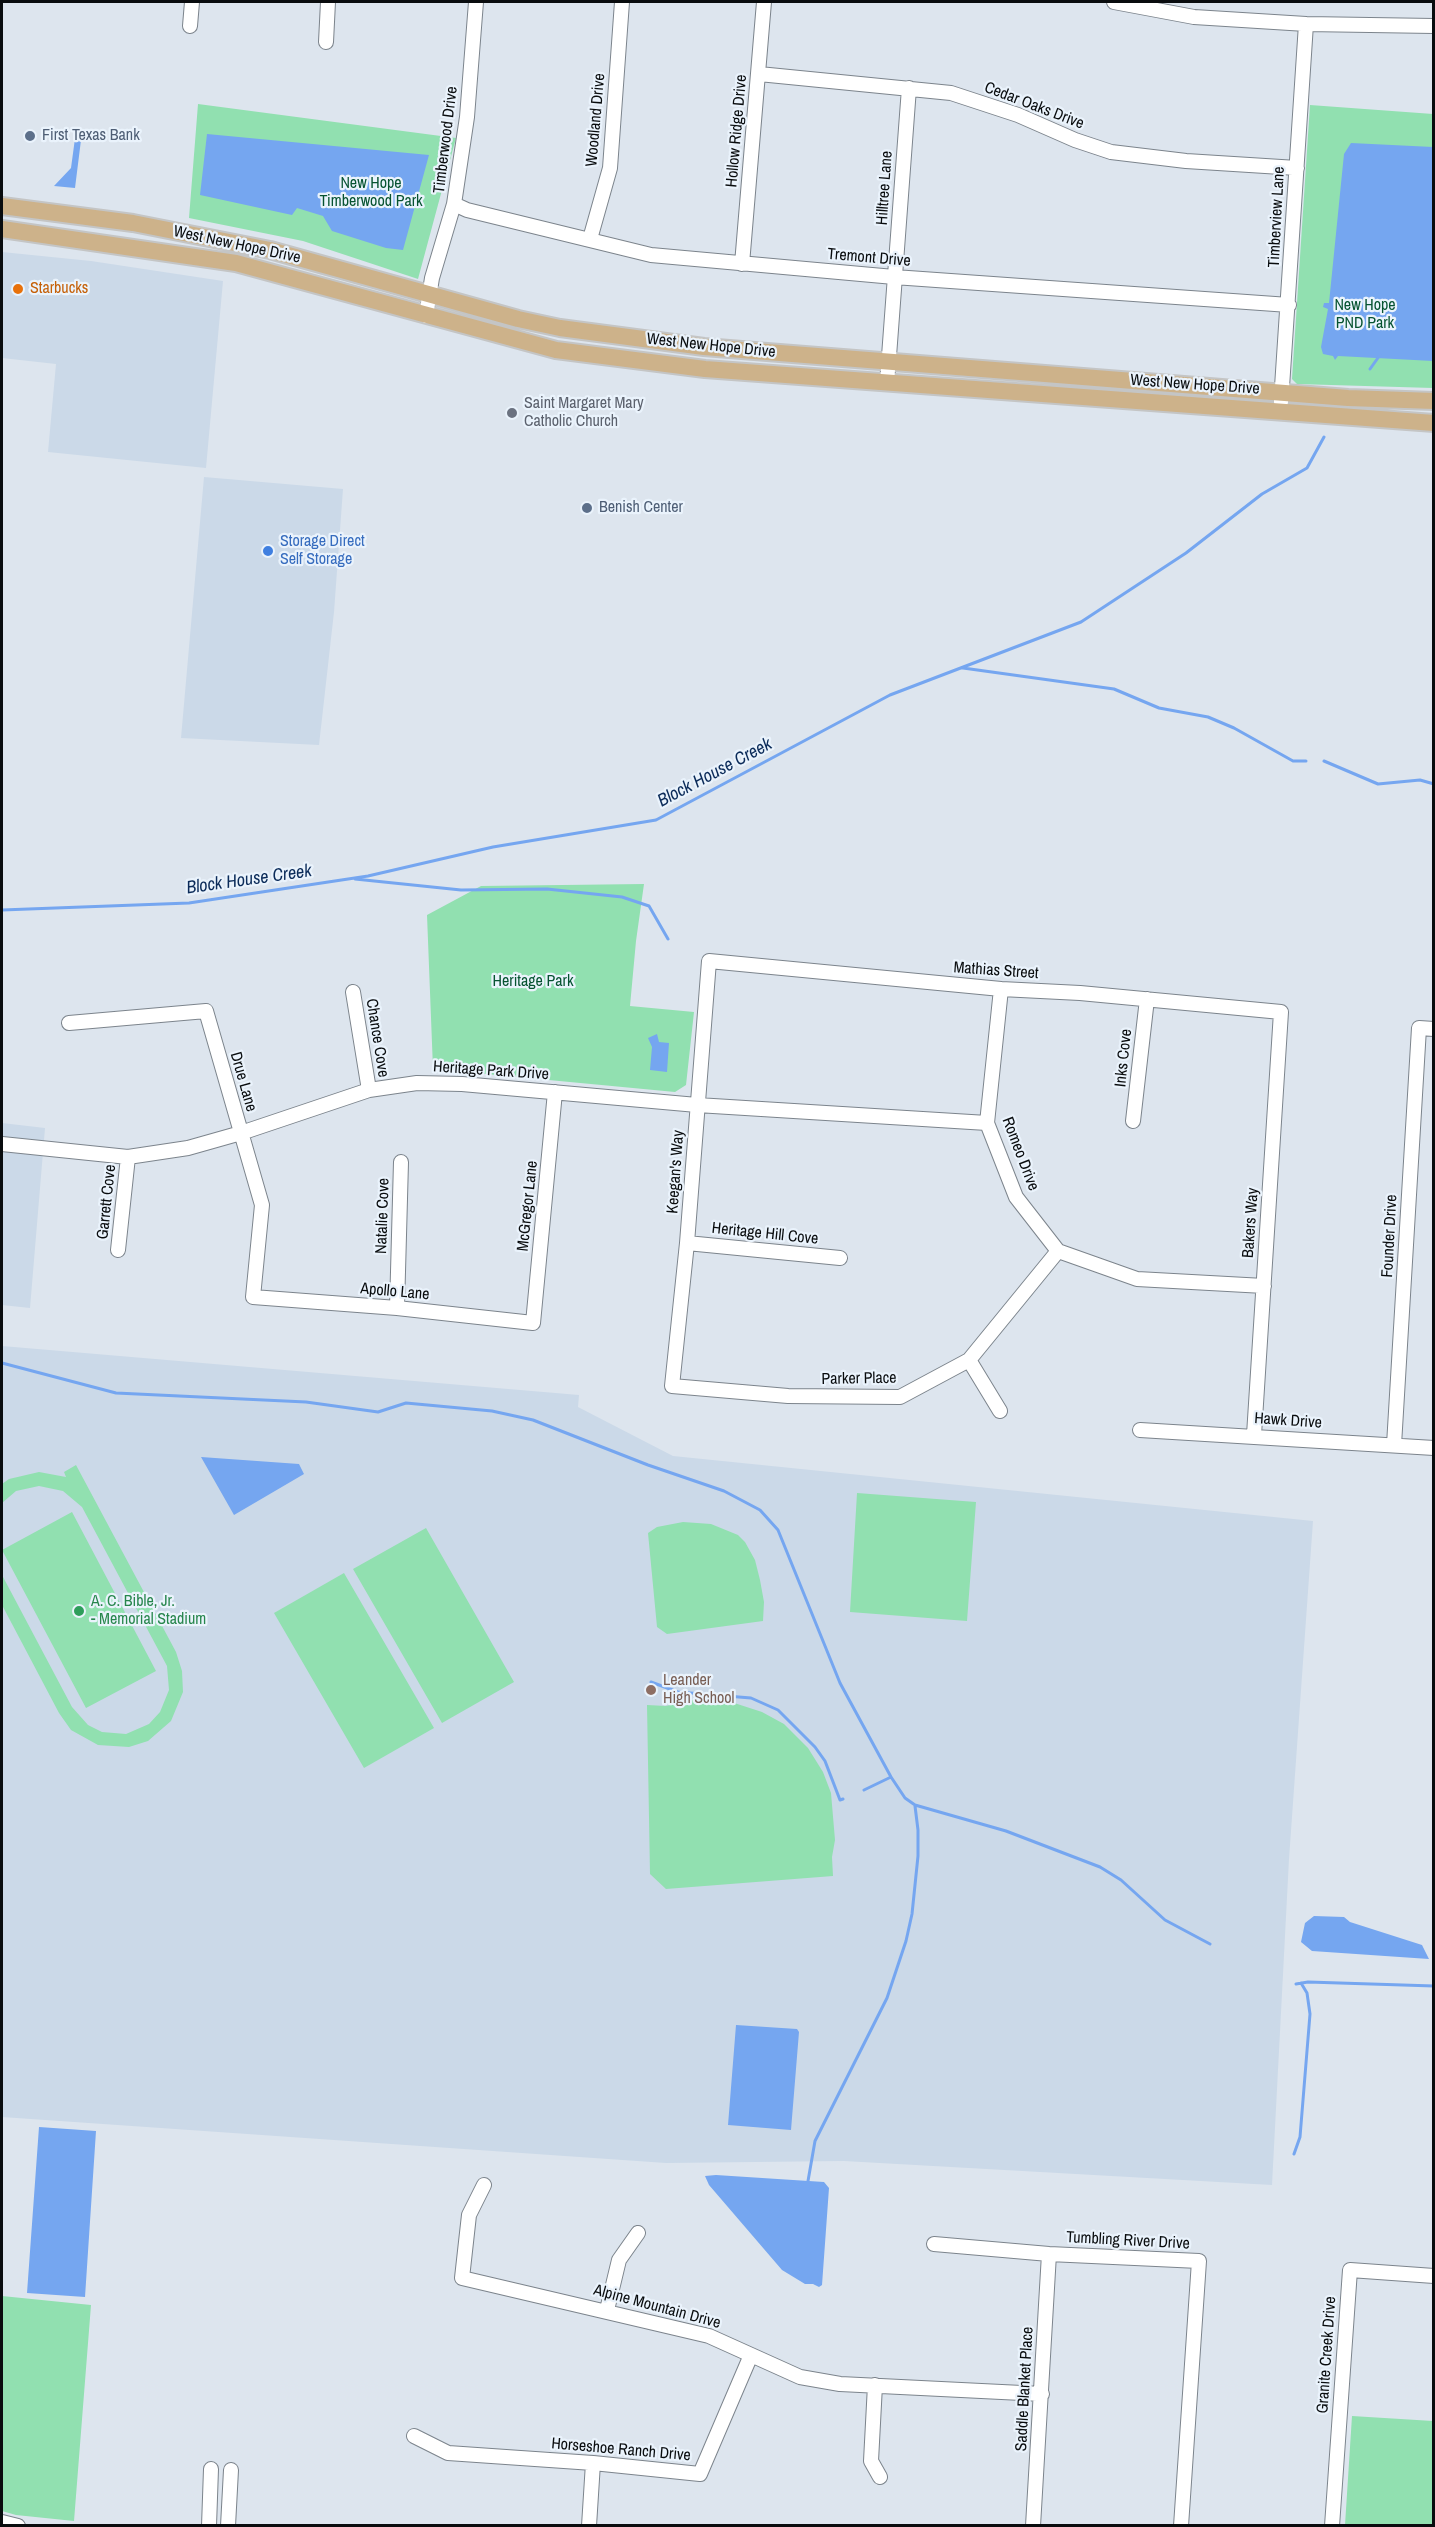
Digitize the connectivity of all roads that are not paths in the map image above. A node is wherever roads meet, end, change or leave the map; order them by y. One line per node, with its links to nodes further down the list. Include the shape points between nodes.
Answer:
1 (192, 2): 8 (street)
2 (328, 2): 10 (street)
3 (476, 2): 14 (street, Timberwood Drive, via 467,117)
4 (622, 2): 17 (street, Woodland Drive, via 610,168)
5 (764, 2): 11 (street, Hollow Ridge Drive)
6 (1114, 2): 7 (street, via 1194,16)
7 (1306, 24): 9 (street); 13 (street, Timberview Lane)
8 (190, 26)
9 (1434, 26)
10 (326, 42)
11 (759, 74): 12 (street, Cedar Oaks Drive); 18 (street, Hollow Ridge Drive)
12 (909, 88): 13 (street, Cedar Oaks Drive, via 951,93 1111,152); 19 (street, Hilltree Lane)
13 (1297, 168): 21 (street, Timberview Lane)
14 (454, 204): 17 (street, Tremont Drive); 20 (street, Timberwood Drive)
15 (3, 206): 20 (main road, West New Hope Drive, via 133,223 270,250)
16 (2, 229): 22 (main road, West New Hope Drive, via 237,264)
17 (590, 239): 18 (street, Tremont Drive, via 651,255)
18 (742, 264): 19 (street, Tremont Drive)
19 (894, 277): 21 (street, Tremont Drive); 23 (street, Hilltree Lane)
20 (431, 294): 22 (street, Timberwood Drive); 23 (main road, West New Hope Drive, via 560,328 704,347)
21 (1288, 305): 25 (street, Timberview Lane)
22 (426, 316): 24 (main road, West New Hope Drive, via 556,350 705,369)
23 (888, 362): 24 (street, Hilltree Lane); 25 (main road, West New Hope Drive)
24 (887, 383): 28 (main road, West New Hope Drive)
25 (1282, 392): 26 (main road, West New Hope Drive); 28 (street, Timberview Lane)
26 (1434, 401)
27 (1434, 412): 29 (main road, via 1398,410 1387,412)
28 (1280, 413): 29 (main road, West New Hope Drive)
29 (1381, 420): 30 (main road, West New Hope Drive)
30 (1434, 423)
31 (710, 961): 32 (street, Mathias Street); 40 (street, Keegan's Way)
32 (1001, 989): 34 (street, Mathias Street); 42 (street, Romeo Drive)
33 (353, 992): 38 (street, Chance Cove)
34 (1147, 999): 35 (street, Mathias Street); 41 (street, Inks Cove)
35 (1281, 1012): 51 (street, Bakers Way)
36 (69, 1023): 43 (street, Drue Lane, via 206,1011)
37 (1434, 1029): 60 (street, Founder Drive, via 1419,1028)
38 (369, 1090): 39 (street, Heritage Park Drive, via 417,1083); 43 (street, Heritage Park Drive)
39 (555, 1092): 40 (street, Heritage Park Drive); 54 (street, McGregor Lane)
40 (697, 1105): 42 (street, Heritage Park Drive); 47 (street, Keegan's Way)
41 (1133, 1121)
42 (987, 1123): 49 (street, Romeo Drive, via 1016,1197)
43 (241, 1133): 45 (street, Heritage Park Drive, via 188,1148); 52 (street, Drue Lane, via 262,1206)
44 (2, 1144): 45 (street, Heritage Park Drive)
45 (128, 1157): 48 (street, Garrett Cove)
46 (401, 1162): 53 (street, Natalie Cove)
47 (687, 1243): 50 (street, Heritage Hill Cove); 56 (street, Keegan's Way)
48 (118, 1250)
49 (1058, 1251): 51 (street, via 1137,1279); 55 (street, Parker Place)
50 (840, 1258)
51 (1264, 1286): 59 (street, Bakers Way)
52 (253, 1297): 53 (street, Apollo Lane)
53 (397, 1308): 54 (street, Apollo Lane)
54 (533, 1323)
55 (969, 1360): 56 (street, Parker Place, via 900,1397 788,1396); 57 (street)
56 (672, 1386)
57 (1000, 1411)
58 (1140, 1430): 59 (street, Hawk Drive)
59 (1254, 1436): 60 (street, Hawk Drive)
60 (1394, 1445): 61 (street, Hawk Drive)
61 (1434, 1448)
62 (484, 2185): 67 (street, Alpine Mountain Drive, via 469,2215 462,2278)
63 (638, 2233): 67 (street, via 619,2259)
64 (934, 2244): 65 (street, Tumbling River Drive)
65 (1049, 2254): 70 (street, Saddle Blanket Place); 82 (street, Tumbling River Drive, via 1199,2261)
66 (1434, 2276): 83 (street, Granite Creek Drive, via 1350,2271)
67 (607, 2310): 68 (street, Alpine Mountain Drive, via 710,2336)
68 (751, 2355): 69 (street, Alpine Mountain Drive, via 800,2377); 72 (street, Horseshoe Ranch Drive, via 700,2474)
69 (874, 2385): 70 (street, Alpine Mountain Drive); 75 (street, via 871,2461)
70 (1042, 2394): 81 (street, Saddle Blanket Place)
71 (414, 2436): 72 (street, Horseshoe Ranch Drive, via 448,2453)
72 (593, 2463): 80 (street)
73 (211, 2469): 78 (street)
74 (231, 2470): 79 (street)
75 (880, 2477)
76 (2, 2522): 77 (street)
77 (18, 2526)
78 (209, 2526)
79 (228, 2526)
80 (590, 2526)
81 (1033, 2526)
82 (1181, 2526)
83 (1332, 2526)

